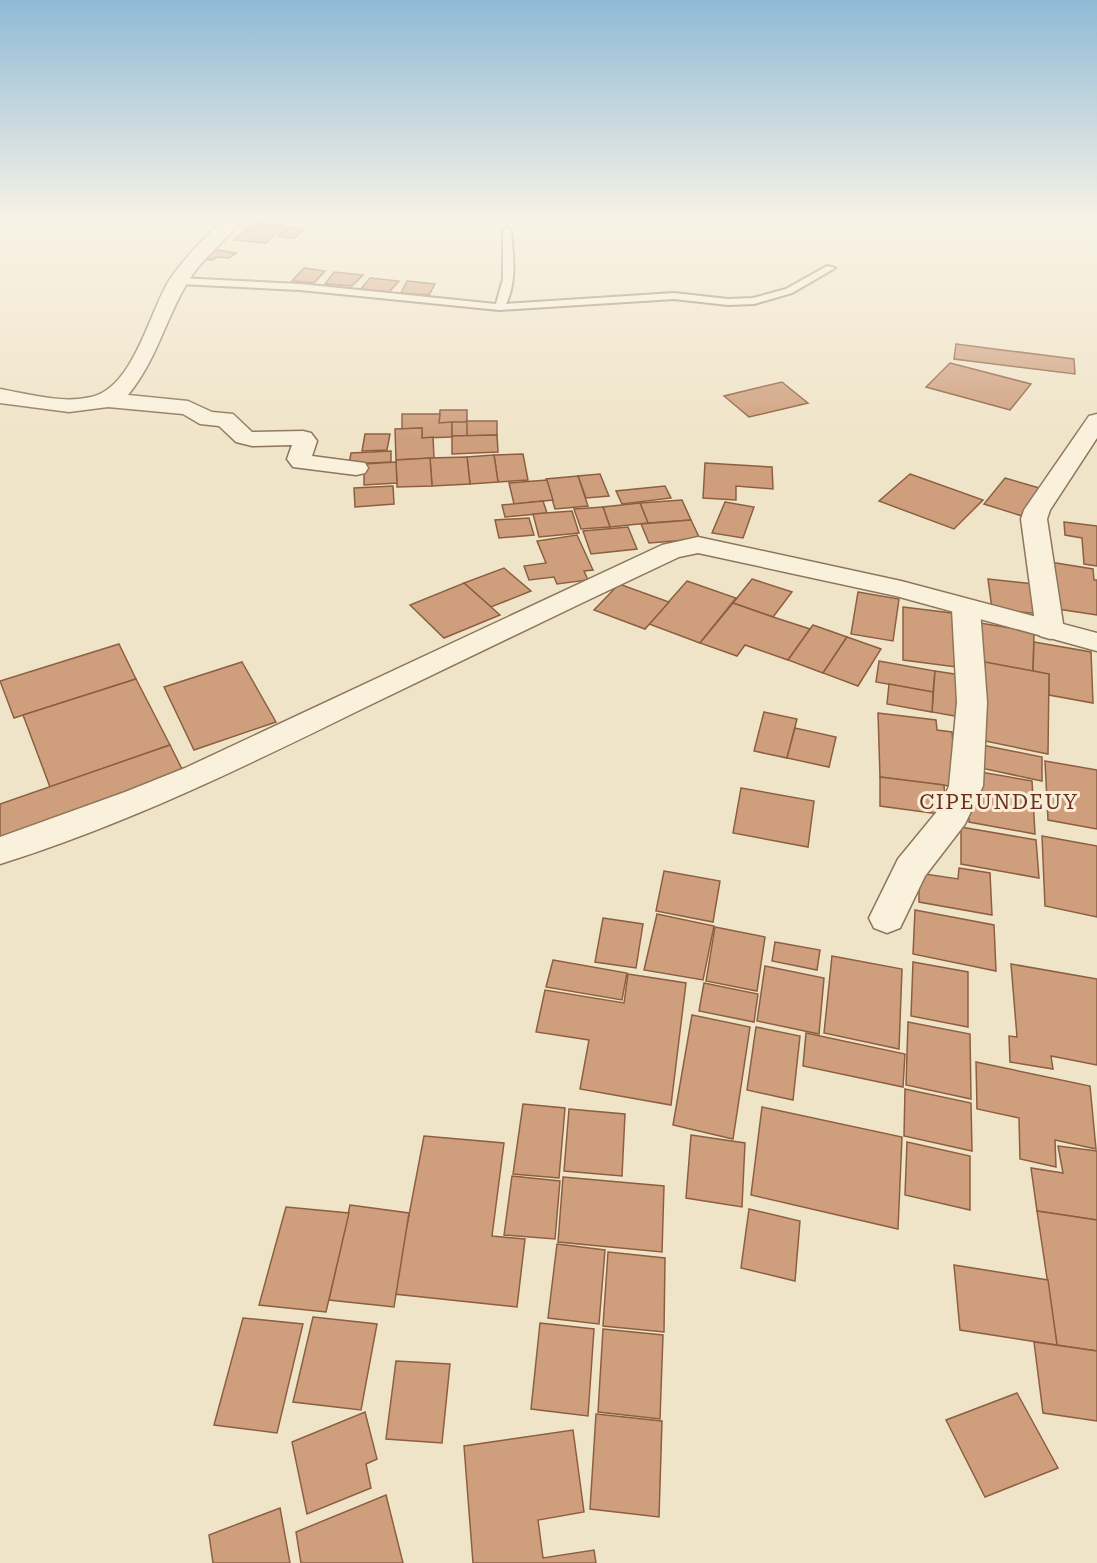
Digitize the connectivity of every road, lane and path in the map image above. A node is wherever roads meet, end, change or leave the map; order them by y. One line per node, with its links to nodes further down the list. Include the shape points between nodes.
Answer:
1 (173, 293): 7 (street, via 133,373)
2 (359, 293): 5 (lane)
3 (506, 293): 5 (lane)
4 (782, 293): 5 (lane, via 754,301 674,296)
5 (500, 307)
6 (0, 396): 7 (street, via 72,405)
7 (108, 400): 9 (street, via 188,408 208,419 225,419 244,437 252,439 303,438 301,462)
8 (1097, 421): 11 (street, via 1034,519)
9 (356, 468)
10 (966, 609): 11 (street); 13 (street, via 713,547 671,551 197,776); 14 (street, via 972,702 966,786 953,815 911,869)
11 (1050, 630): 12 (street)
12 (1097, 642)
13 (0, 851)
14 (887, 918)

